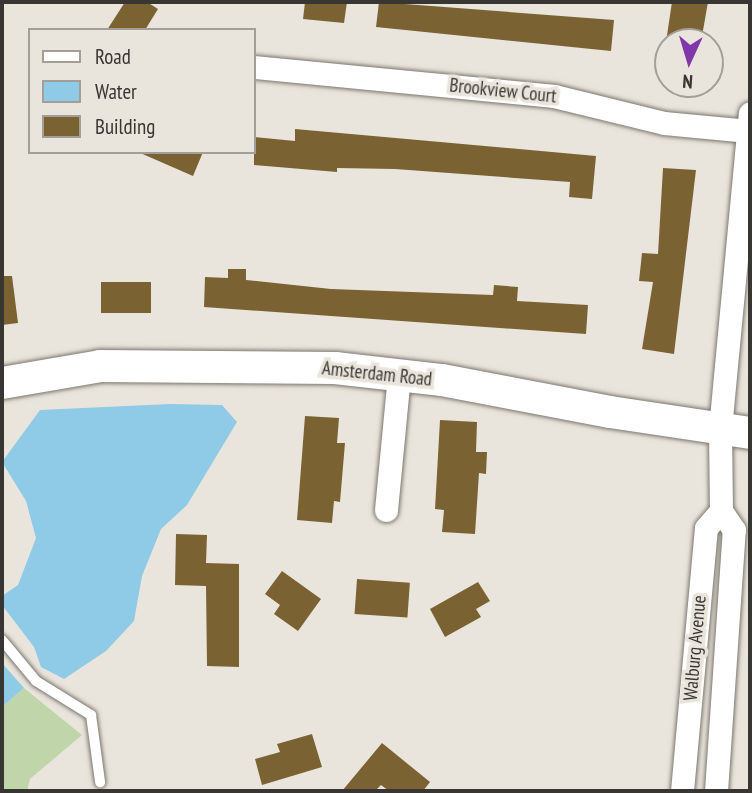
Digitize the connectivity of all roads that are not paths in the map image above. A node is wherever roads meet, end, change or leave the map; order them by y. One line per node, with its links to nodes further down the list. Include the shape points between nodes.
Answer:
1 (256, 67): 2 (street, Brookview Court, via 554,96 664,123)
2 (750, 122): 5 (street, Walburg Avenue)
3 (399, 375): 4 (main road, Amsterdam Road, via 169,363 100,366); 5 (main road, Amsterdam Road); 6 (street)
4 (2, 383)
5 (735, 431): 7 (street, Walburg Avenue)
6 (386, 510)
7 (721, 510): 9 (street, Walburg Avenue, via 706,528); 10 (street, Walburg Avenue, via 734,530)
8 (2, 640): 11 (lane, via 36,681 91,715)
9 (694, 659): 10 (street); 12 (street, Walburg Avenue)
10 (727, 662): 13 (street, Walburg Avenue)
11 (100, 782)
12 (682, 791)
13 (716, 791)

